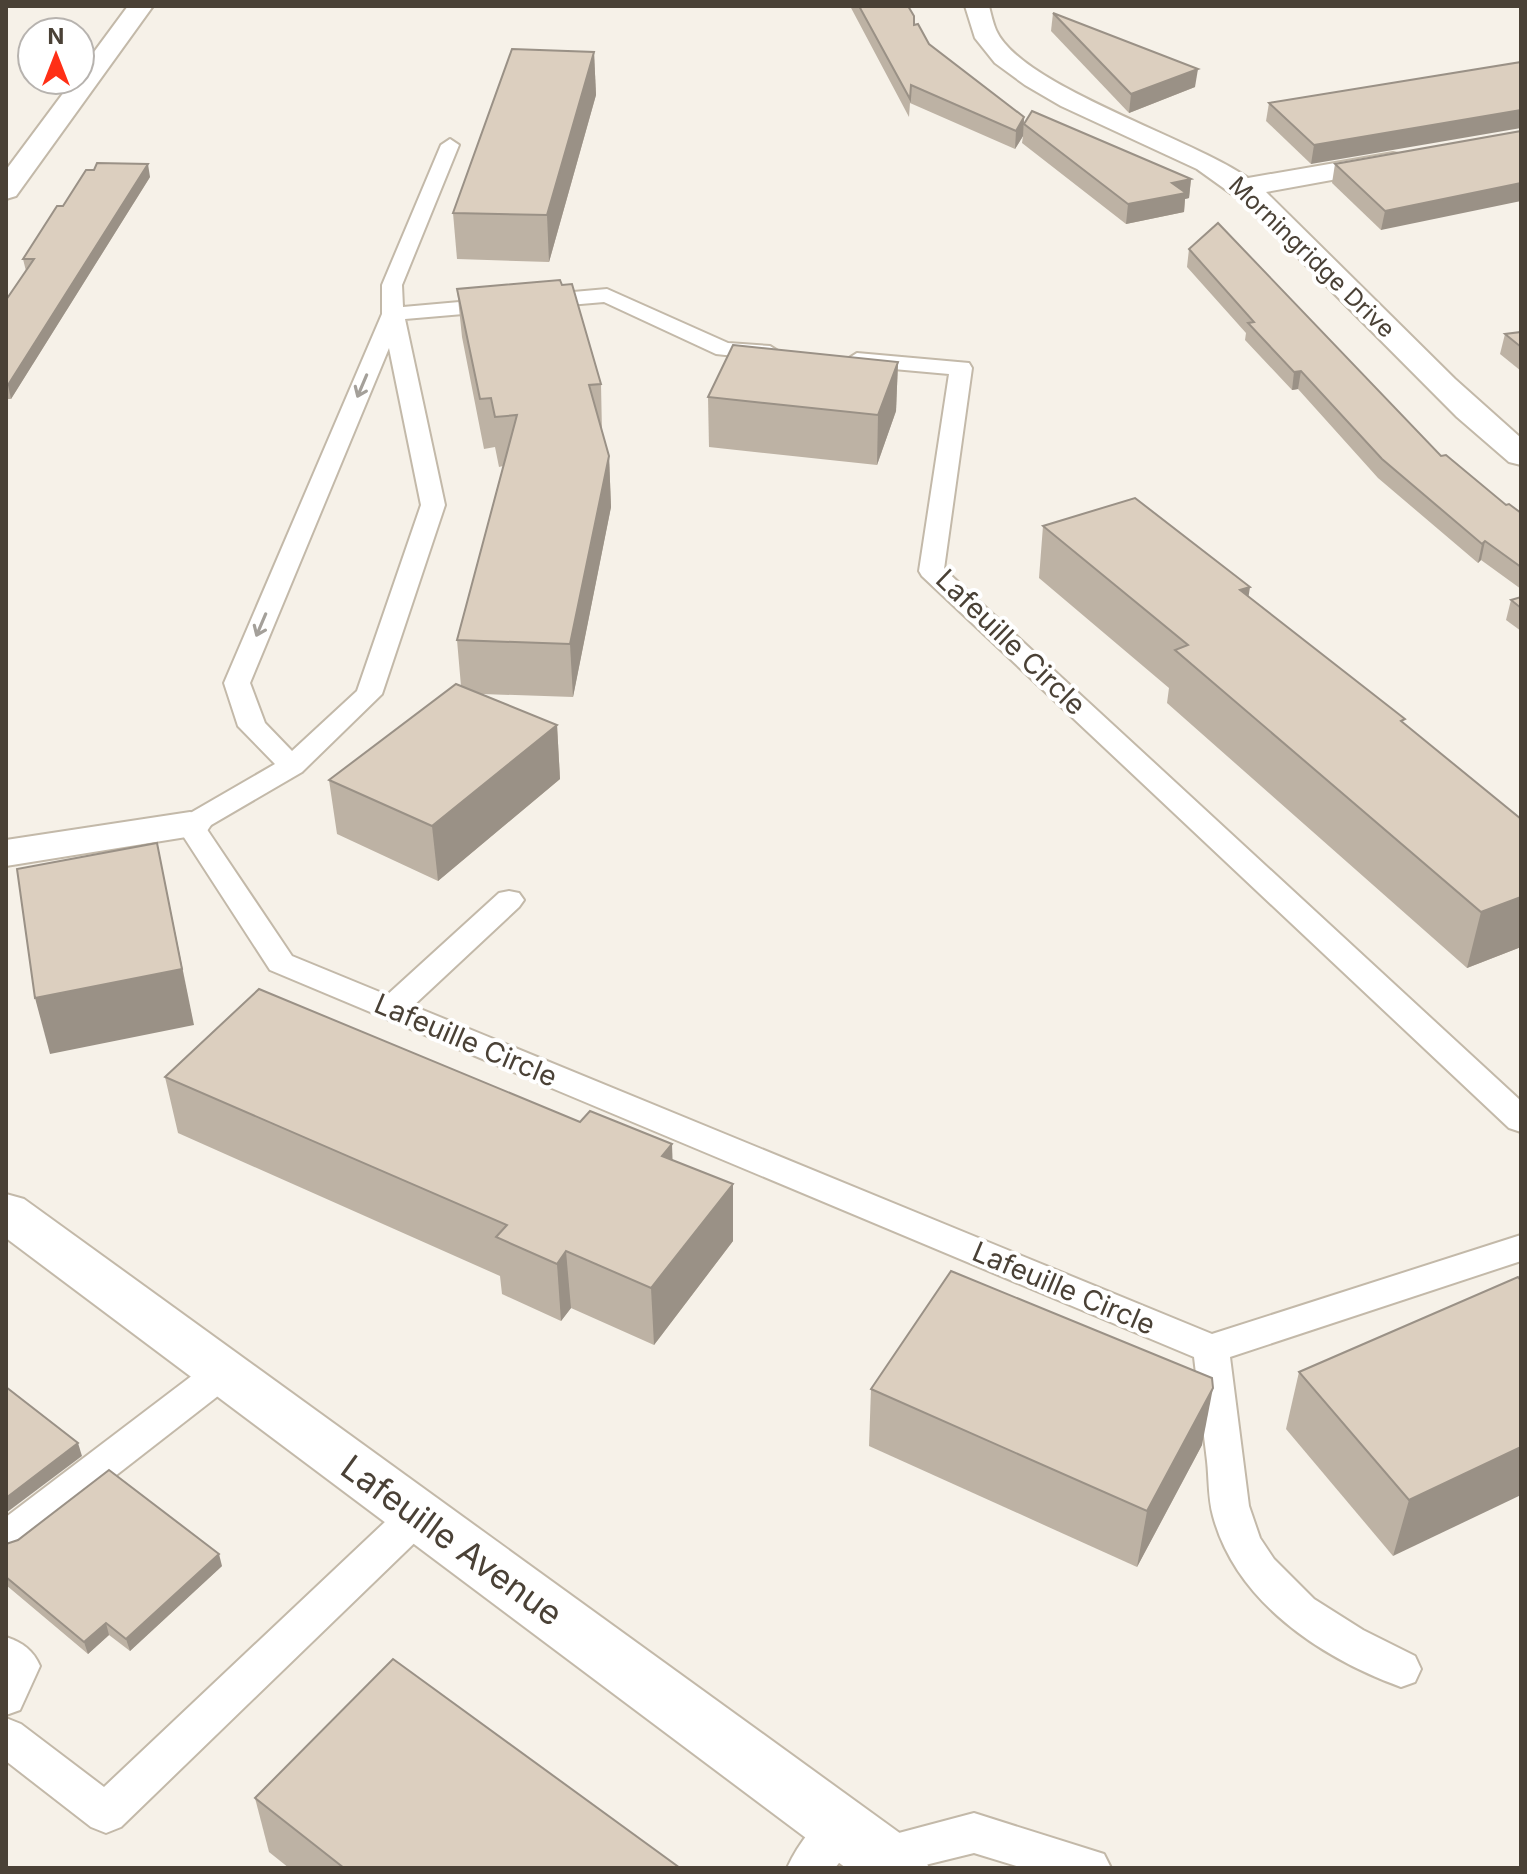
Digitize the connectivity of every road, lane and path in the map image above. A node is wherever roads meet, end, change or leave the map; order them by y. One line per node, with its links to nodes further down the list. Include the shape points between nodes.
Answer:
1 (141, 6): 5 (street)
2 (977, 6): 6 (street, Morningridge Drive, via 991,45 1030,79 1170,143)
3 (450, 145): 8 (lane, via 392,285)
4 (1423, 155): 6 (street)
5 (15, 164): 7 (street)
6 (1244, 187): 11 (street, Morningridge Drive, via 1456,398)
7 (6, 190)
8 (393, 314): 9 (lane, via 607,295 724,349); 12 (lane, via 433,505 369,694); 12 (lane, one-way to 12, via 237,683 252,726)
9 (788, 354)
10 (835, 358): 17 (lane, Lafeuille Circle, via 961,368 931,571)
11 (1521, 455)
12 (292, 766): 13 (lane)
13 (190, 825): 14 (street); 16 (lane, Lafeuille Circle, via 281,963)
14 (6, 853)
15 (509, 900): 16 (lane)
16 (391, 1009): 20 (lane, Lafeuille Circle)
17 (1521, 1120)
18 (6, 1212): 21 (street, Lafeuille Avenue)
19 (1521, 1248): 20 (lane)
20 (1211, 1349): 25 (lane, via 1232,1516 1244,1547 1261,1575 1289,1603 1337,1637)
21 (223, 1372): 22 (street, Lafeuille Avenue); 23 (lane)
22 (418, 1515): 27 (lane, via 106,1813); 28 (street, Lafeuille Avenue)
23 (6, 1539)
24 (6, 1655): 26 (lane, via 20,1666)
25 (1401, 1669)
26 (6, 1697)
27 (6, 1737)
28 (857, 1855): 29 (lane, via 974,1833)
29 (1089, 1868)

